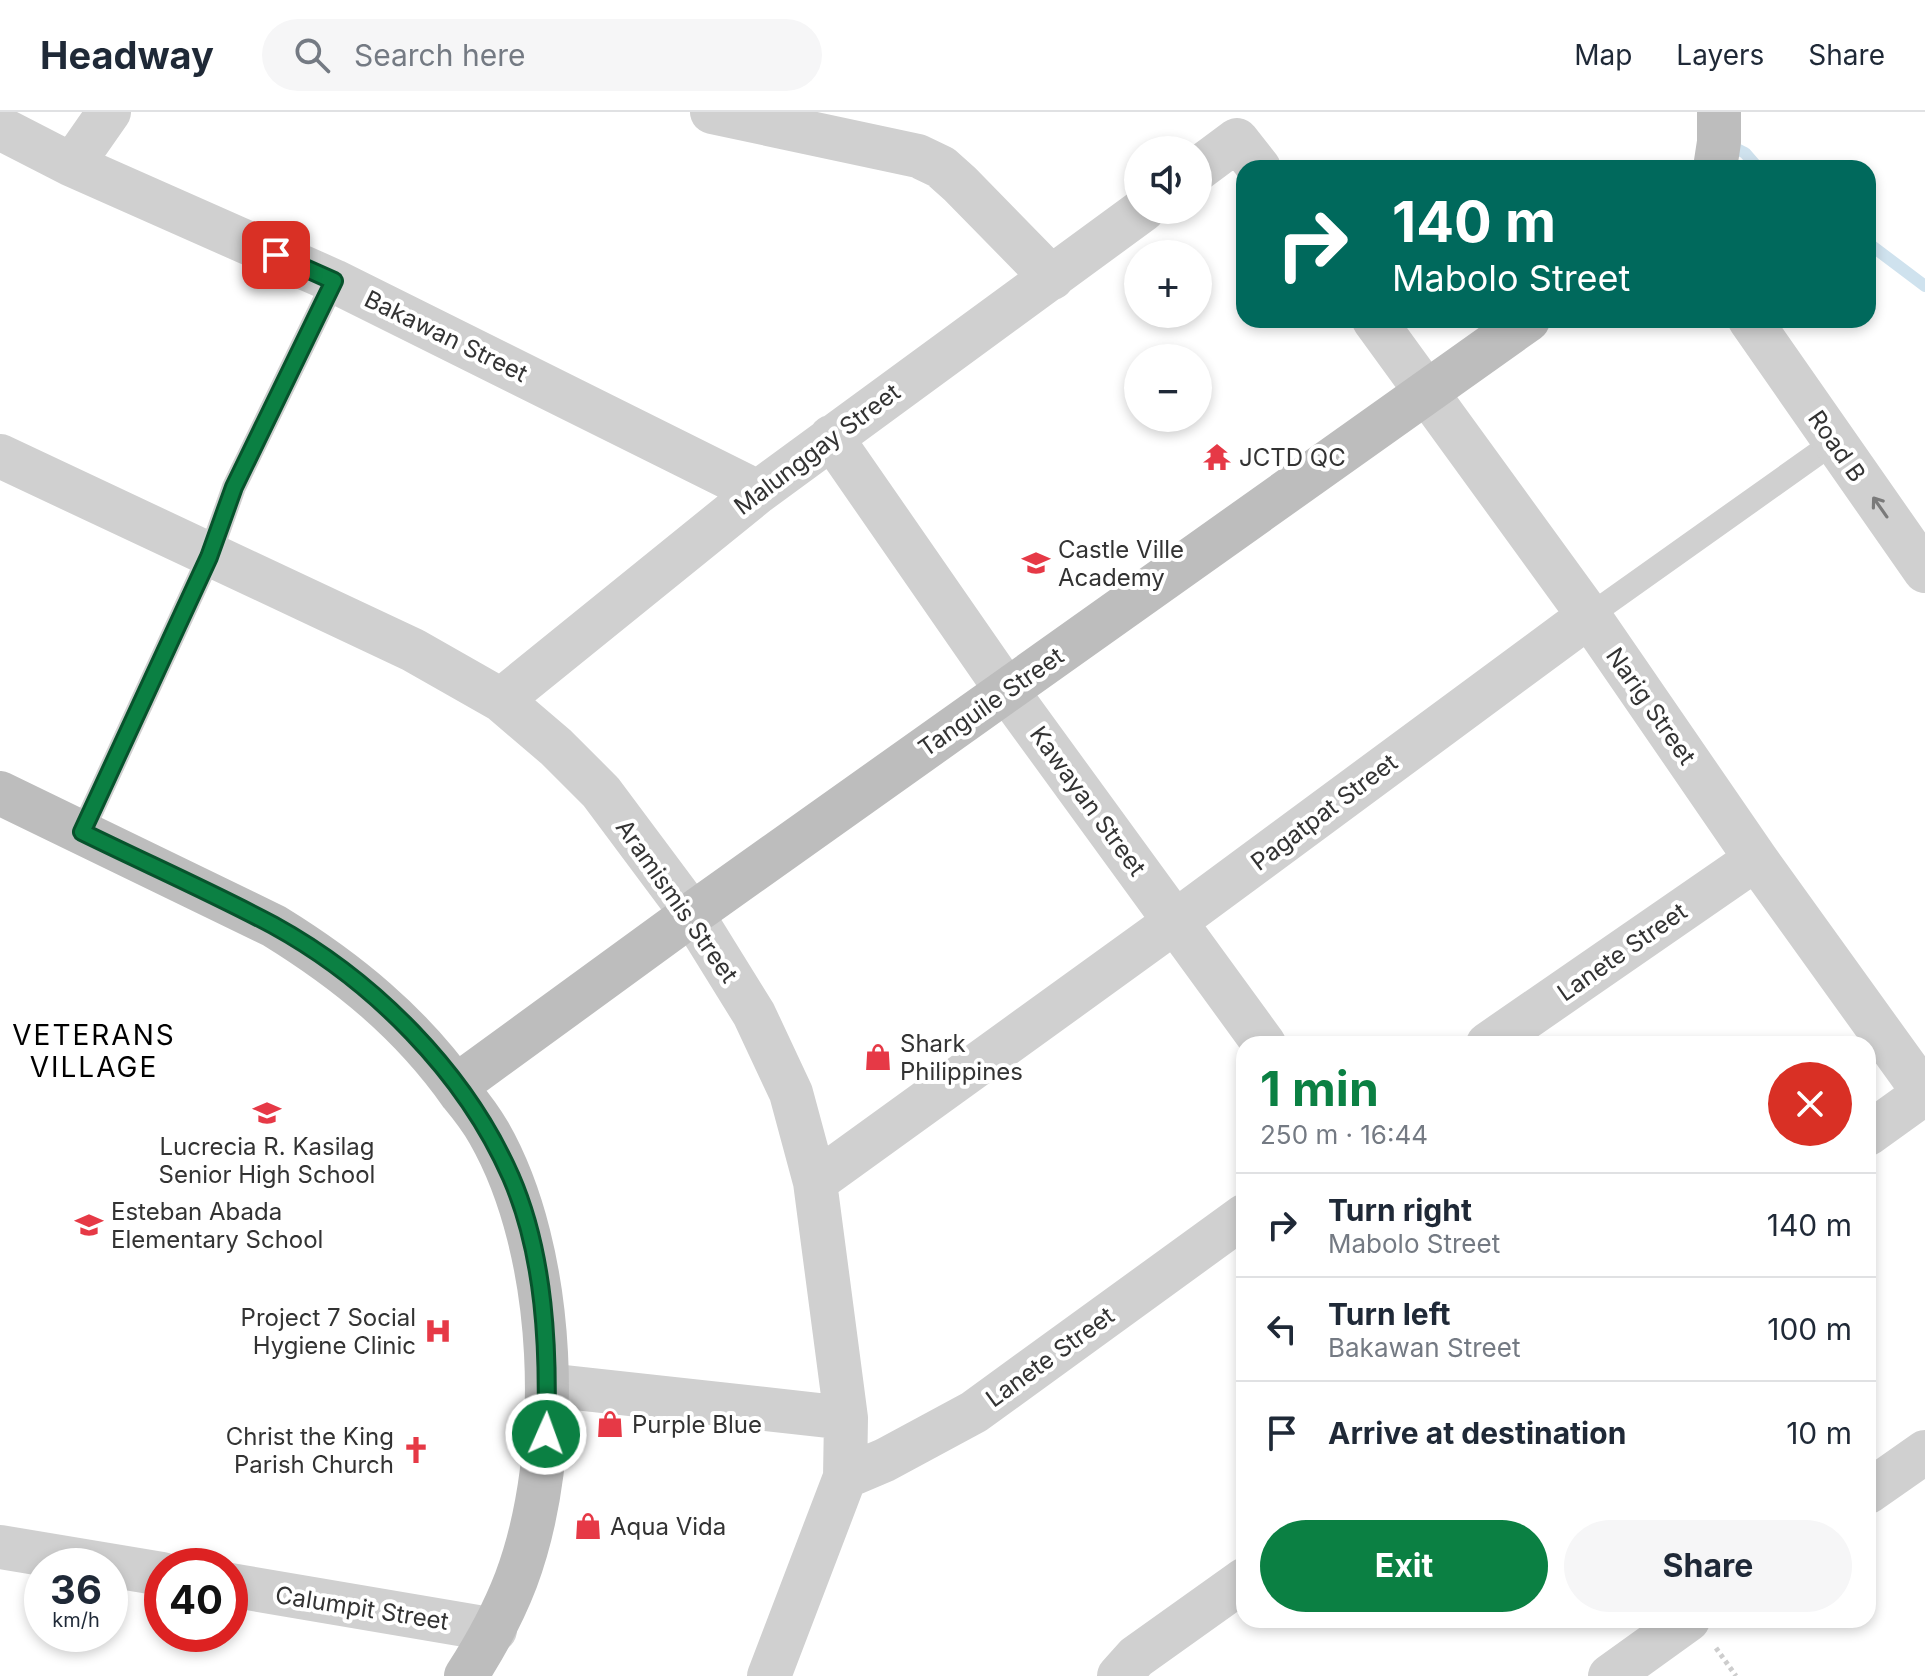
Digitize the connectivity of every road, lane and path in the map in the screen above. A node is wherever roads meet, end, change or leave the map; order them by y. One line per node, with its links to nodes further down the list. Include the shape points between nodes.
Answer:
1 (109, 112): 7 (street)
2 (712, 112): 10 (street, via 918,156 941,167)
3 (1719, 112): 6 (street)
4 (0, 128): 7 (street, Bakawan Street)
5 (1248, 154): 8 (street)
6 (1716, 160)
7 (72, 165): 11 (street, Bakawan Street)
8 (1212, 165)
9 (1124, 224): 10 (street, Malunggay Street)
10 (1052, 278): 16 (street, Malunggay Street)
11 (334, 281): 19 (street, Bakawan Street); 20 (lane, via 234,487)
12 (1380, 328): 15 (street, Narig Street)
13 (1517, 328): 15 (street, Tanguile Street)
14 (1756, 328): 17 (street, Road B)
15 (1428, 391): 22 (street, Narig Street); 23 (street, Tanguile Street)
16 (831, 437): 19 (street, Malunggay Street); 23 (street, Kawayan Street)
17 (1834, 442): 21 (street, Road B, one-way to 17); 22 (lane, Pagatpat Street)
18 (0, 456): 20 (street, Aramismis Street)
19 (758, 492): 24 (street, Malunggay Street)
20 (209, 557): 24 (street, Aramismis Street, via 413,650); 26 (lane)
21 (1925, 571)
22 (1589, 616): 27 (street, Narig Street); 29 (street, Pagatpat Street)
23 (1007, 691): 28 (street, Tanguile Street); 29 (street, Kawayan Street)
24 (501, 700): 28 (street, Aramismis Street, via 601,792)
25 (0, 793): 26 (street)
26 (82, 832): 32 (street, via 274,926 317,953 403,1023)
27 (1756, 859): 31 (street, Lanete Street); 33 (street, Narig Street)
28 (692, 914): 32 (street, Tanguile Street); 35 (street, Aramismis Street, via 754,1014 791,1093)
29 (1176, 921): 30 (street, Kawayan Street); 35 (street, Pagatpat Street)
30 (1258, 1036)
31 (1500, 1036)
32 (456, 1086): 37 (street, via 489,1131 527,1226 546,1333)
33 (1925, 1094): 34 (street)
34 (1876, 1128)
35 (815, 1182): 38 (street, Aramismis Street)
36 (1236, 1222): 40 (street, Lanete Street, via 974,1412)
37 (547, 1385): 38 (street); 47 (street, via 535,1509 517,1577)
38 (846, 1418): 40 (street, Aramismis Street)
39 (1925, 1452): 41 (street)
40 (845, 1477): 49 (street, Aramismis Street)
41 (1876, 1486)
42 (0, 1547): 43 (street)
43 (144, 1571)
44 (1236, 1586): 50 (street, via 1136,1657)
45 (248, 1588): 47 (street, Calumpit Street)
46 (1677, 1628): 51 (street)
47 (495, 1630): 48 (street)
48 (466, 1676)
49 (769, 1676)
50 (1119, 1676)
51 (1610, 1676)

